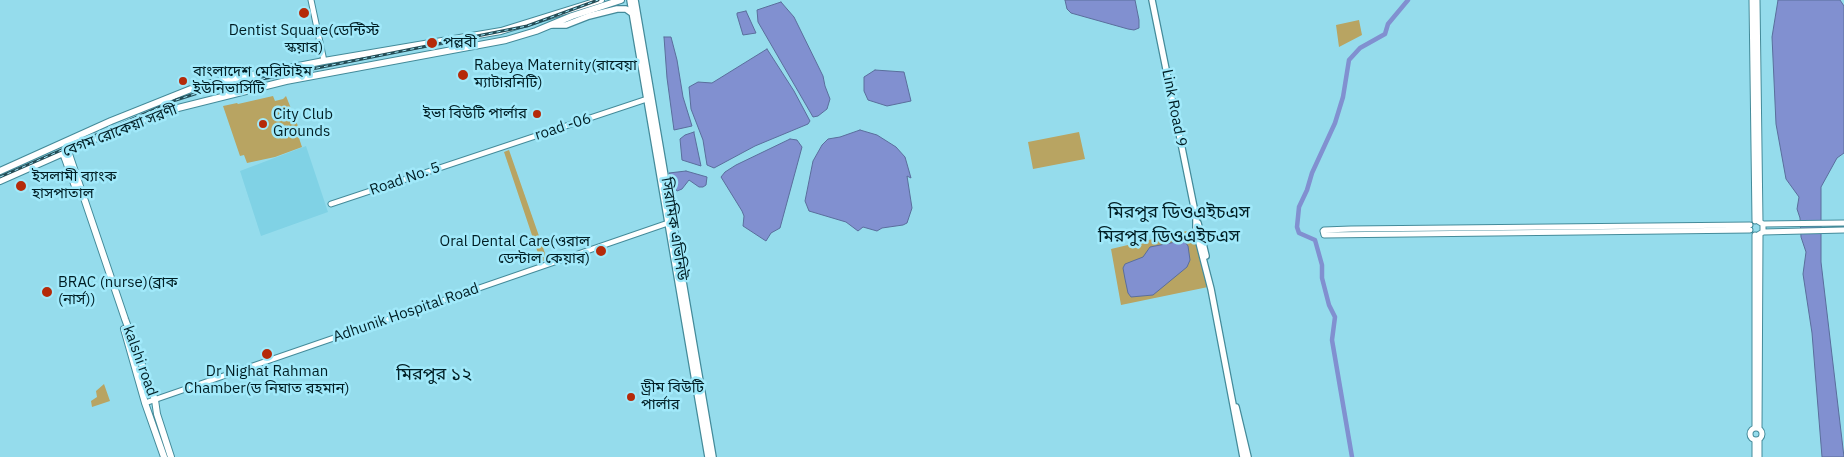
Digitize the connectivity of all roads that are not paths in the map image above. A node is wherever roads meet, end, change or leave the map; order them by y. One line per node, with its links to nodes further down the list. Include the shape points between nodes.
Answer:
1 (311, 0): 14 (street)
2 (602, 0): 10 (main road, বেগম রোকেয়া সরণী)
3 (622, 0): 11 (main road, বেগম রোকেয়া সরণী)
4 (630, 0): 9 (main road, সিরামিক এভিনিউ)
5 (635, 0): 13 (main road, সিরামিক এভিনিউ)
6 (1152, 0): 30 (main road, Link Road 9)
7 (1752, 0): 23 (street)
8 (1757, 0): 23 (street)
9 (632, 14): 11 (main road, via 622,8 566,25); 13 (main road, সিরামিক এভিনিউ)
10 (542, 20): 12 (main road); 14 (main road, বেগম রোকেয়া সরণী, via 482,35)
11 (551, 25): 12 (main road, বেগম রোকেয়া সরণী)
12 (544, 28): 17 (main road, বেগম রোকেয়া সরণী, via 506,40 286,80)
13 (638, 32): 16 (main road, সিরামিক এভিনিউ); 37 (main road, সিরামিক এভিনিউ)
14 (324, 61): 15 (main road, বেগম রোকেয়া সরণী, via 211,84)
15 (174, 95): 17 (main road); 20 (main road, বেগম রোকেয়া সরণী)
16 (647, 99): 19 (street, road -06); 25 (main road, সিরামিক এভিনিউ)
17 (178, 108): 18 (main road, বেগম রোকেয়া সরণী, via 115,130)
18 (66, 152): 21 (main road, বেগম রোকেয়া সরণী); 29 (main road, kalshi road); 31 (main road, via 124,328)
19 (479, 154): 22 (street, Road No. 5)
20 (0, 171)
21 (0, 181)
22 (331, 204)
23 (1759, 222): 24 (street); 26 (street); 28 (street)
24 (1844, 223)
25 (668, 224): 29 (street, Adhunik Hospital Road); 36 (main road, সিরামিক এভিনিউ)
26 (1750, 228): 26 (street, via 1324,235 1323,233 1324,230); 28 (street)
27 (1844, 230): 28 (street)
28 (1759, 234): 32 (street)
29 (155, 400): 31 (street, Adhunik Hospital Road); 35 (main road, kalshi road)
30 (1233, 403): 38 (main road, Link Road 9); 39 (main road, Link Road 9)
31 (145, 404): 34 (main road)
32 (1757, 428): 33 (street, via 1763,435); 33 (street, via 1750,433)
33 (1757, 440): 40 (street); 41 (street)
34 (164, 457)
35 (171, 457)
36 (708, 457)
37 (713, 457)
38 (1243, 457)
39 (1248, 457)
40 (1755, 457)
41 (1759, 457)

